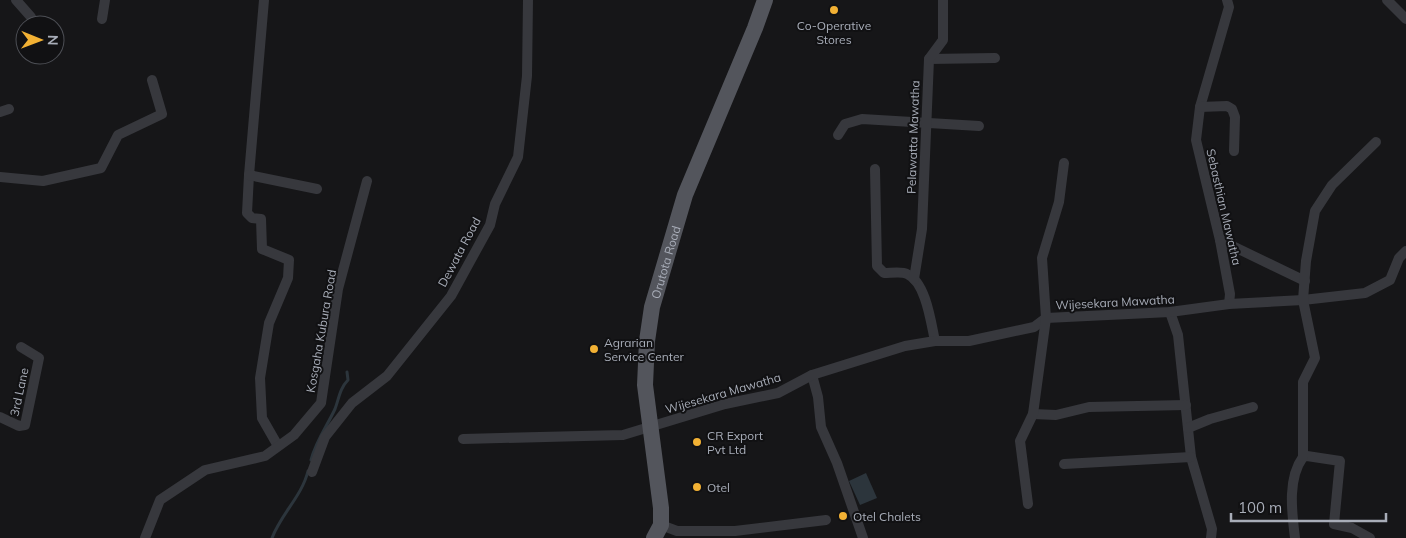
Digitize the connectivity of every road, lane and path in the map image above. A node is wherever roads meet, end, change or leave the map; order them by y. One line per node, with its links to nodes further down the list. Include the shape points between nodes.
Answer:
1 (16, 0): 9 (street)
2 (105, 0): 10 (street)
3 (264, 0): 23 (street)
4 (528, 0): 49 (street, Dewata Road, via 527,76 518,157 495,204 490,225 451,296 387,376 352,403 325,437)
5 (765, 0): 42 (main road, Orutota Road, via 685,195 652,307 645,361)
6 (943, 0): 13 (street, via 943,40)
7 (1227, 0): 15 (street, Sebasthian Mawatha, via 1229,8)
8 (1387, 0): 11 (street)
9 (29, 15)
10 (102, 19)
11 (1406, 19)
12 (995, 58): 13 (street)
13 (929, 59): 16 (street, Pelawatta Mawatha)
14 (152, 80): 24 (street, via 162,114 118,135 101,168 43,182)
15 (1200, 107): 20 (street, via 1227,106 1232,109 1235,117); 27 (street, Sebasthian Mawatha, via 1196,140)
16 (927, 122): 17 (street); 18 (street, via 862,119 845,124); 29 (street, Pelawatta Mawatha, via 922,229)
17 (979, 126)
18 (838, 135)
19 (1376, 142): 30 (street, via 1332,185 1315,211)
20 (1234, 151)
21 (1064, 163): 34 (street, via 1059,202 1042,258)
22 (875, 169): 29 (street, via 877,266 884,273 906,273)
23 (248, 175): 26 (street); 45 (street, via 247,213 252,218 261,219 262,249 289,260 288,278 269,323 260,378 262,418)
24 (0, 177)
25 (367, 181): 45 (street, Kosgaha Kubura Road, via 338,289 322,403 294,435)
26 (317, 189)
27 (1220, 240): 30 (street); 32 (street, Sebasthian Mawatha)
28 (1406, 251): 31 (street, Wijesekara Mawatha, via 1398,258 1390,280 1365,293)
29 (914, 279): 35 (street, via 927,302)
30 (1305, 281): 31 (street)
31 (1303, 300): 32 (street, Wijesekara Mawatha); 47 (street, via 1315,358 1303,382)
32 (1229, 304): 33 (street, Wijesekara Mawatha)
33 (1170, 312): 34 (street, Wijesekara Mawatha); 38 (street, via 1178,334)
34 (1046, 318): 35 (street, Wijesekara Mawatha, via 1034,327 969,341); 40 (street)
35 (935, 340): 37 (street, Wijesekara Mawatha)
36 (21, 347): 41 (street, 3rd Lane, via 40,358 25,425)
37 (812, 375): 42 (street, Wijesekara Mawatha, via 778,393 725,404); 55 (street, via 821,427 838,462)
38 (1186, 405): 40 (street, via 1089,407 1056,414); 43 (street)
39 (1253, 407): 43 (street)
40 (1033, 414): 50 (street, via 1020,441)
41 (0, 417)
42 (650, 427): 44 (street, Wijesekara Mawatha, via 623,435); 52 (main road, Orutota Road, via 662,508)
43 (1188, 428): 46 (street)
44 (463, 439)
45 (278, 446): 54 (street, Kosgaha Kubura Road, via 265,456 205,470 160,500)
46 (1191, 457): 48 (street); 56 (street, via 1212,529)
47 (1302, 457): 57 (street, via 1296,466 1292,504); 58 (street, via 1340,461 1334,524 1352,528)
48 (1064, 464)
49 (312, 472)
50 (1028, 504)
51 (826, 520): 53 (street)
52 (658, 531): 53 (street)
53 (735, 535)
54 (145, 538)
55 (863, 538)
56 (1211, 538)
57 (1295, 538)
58 (1370, 538)

